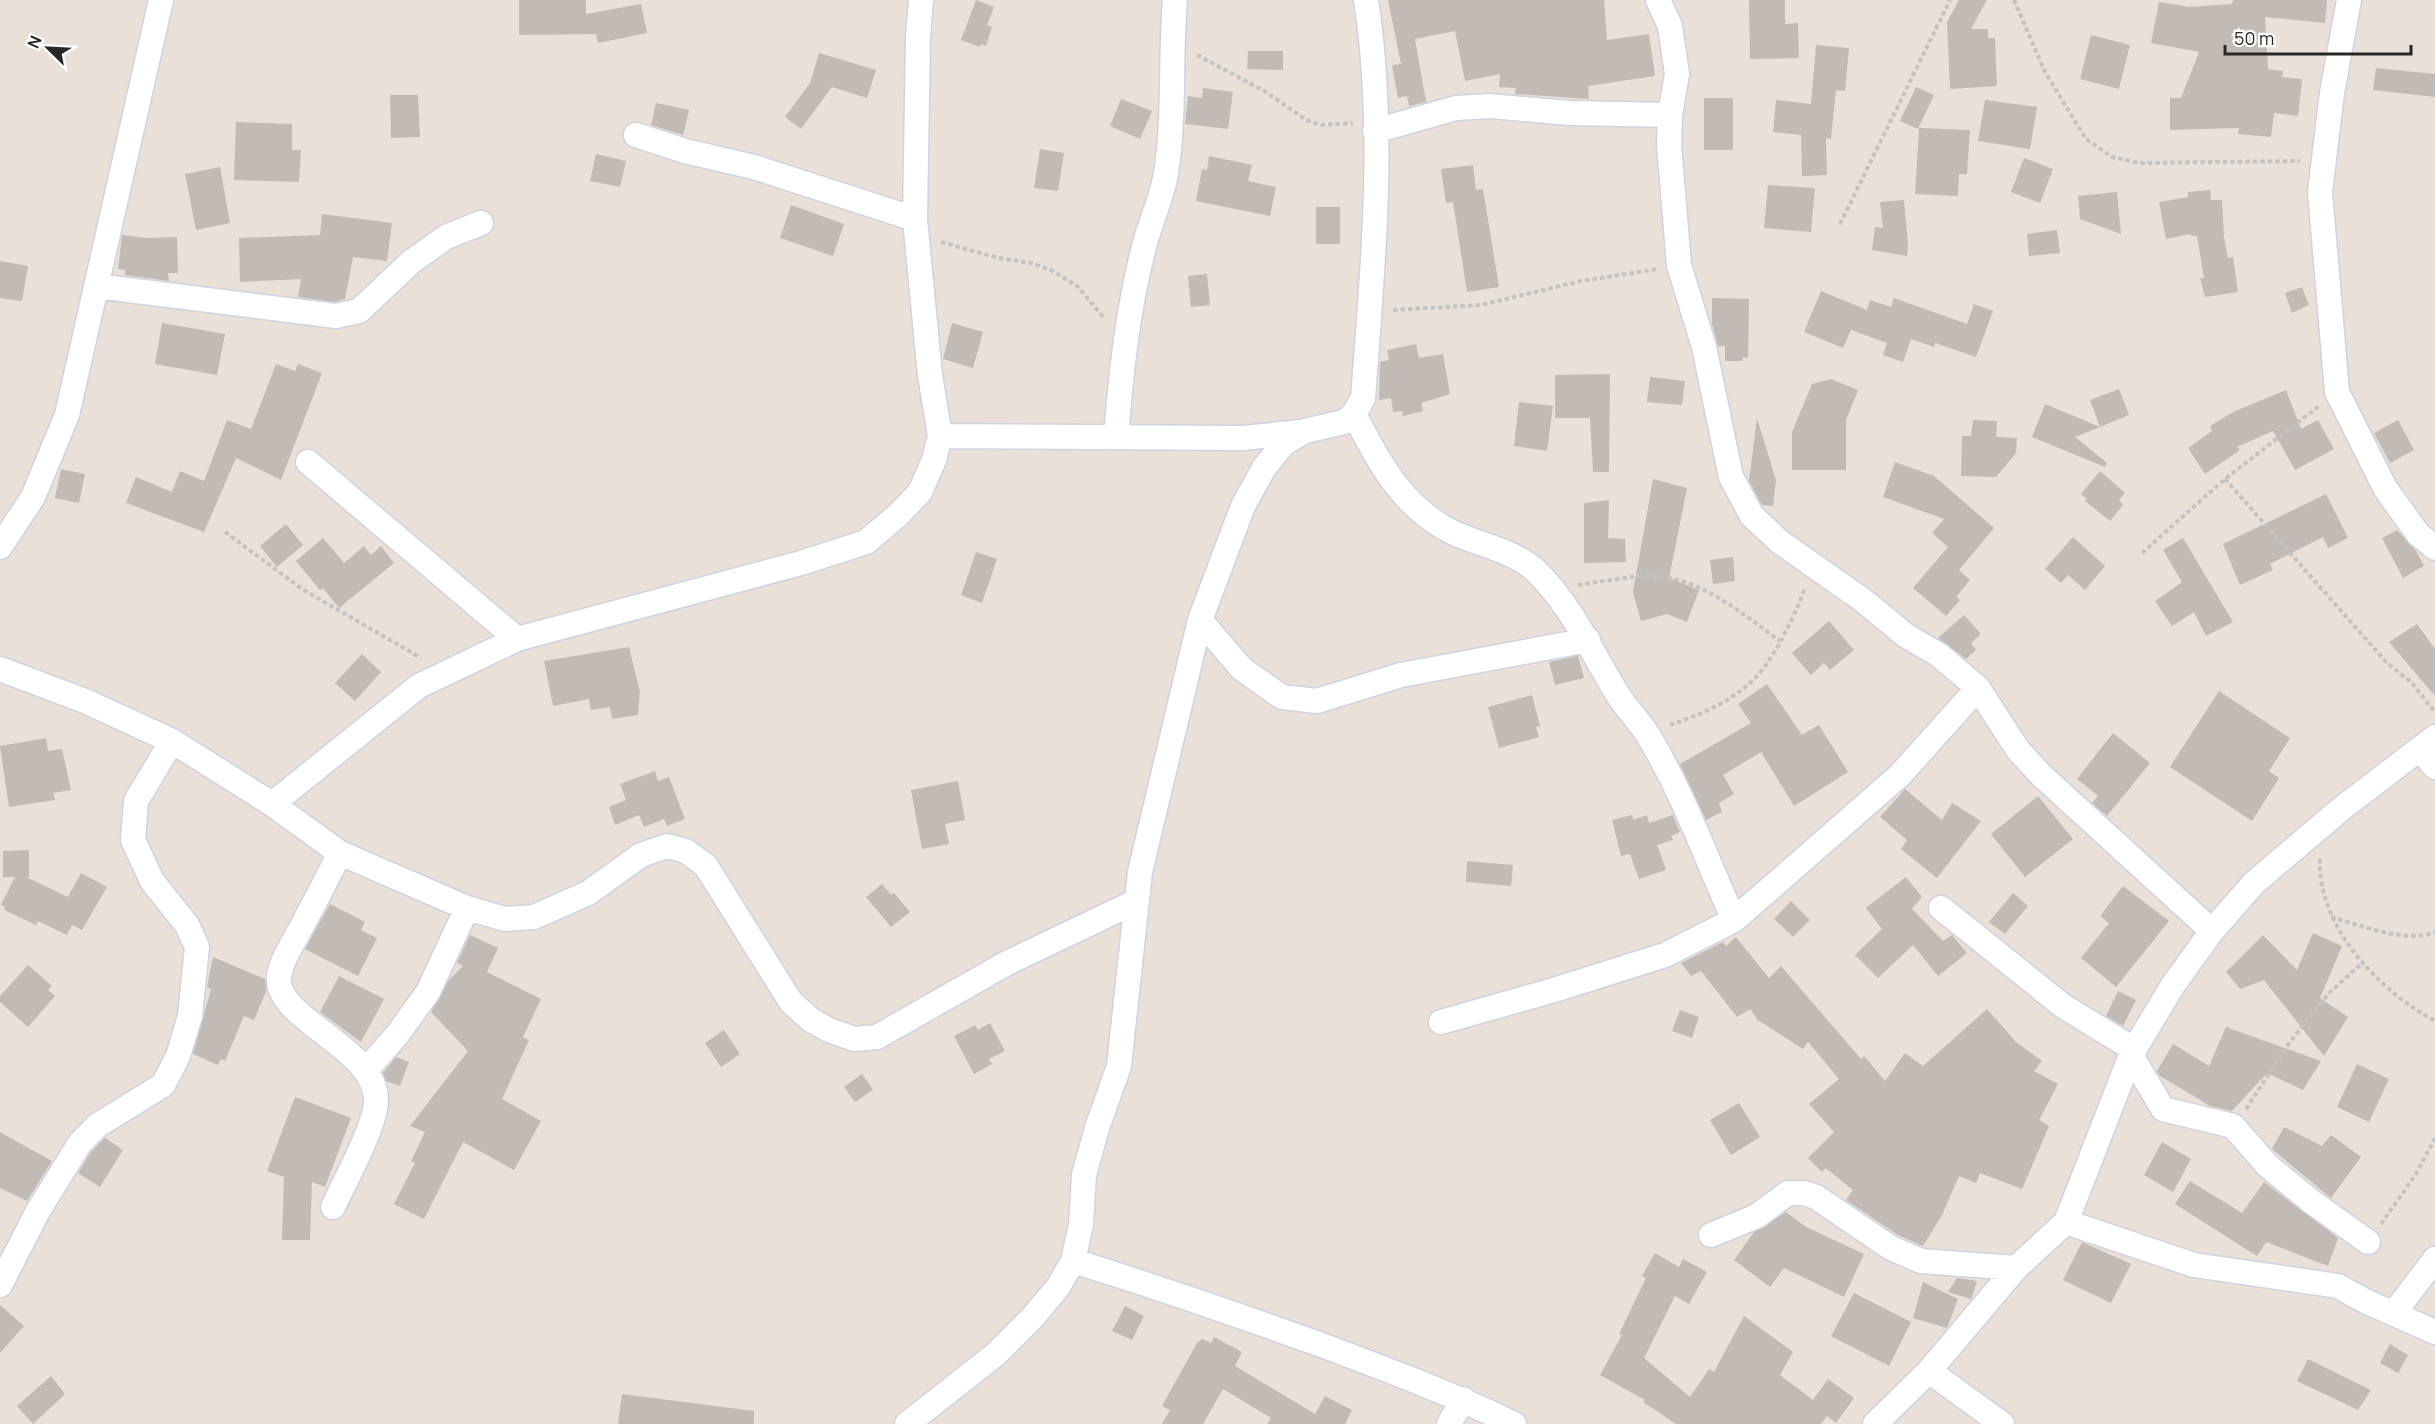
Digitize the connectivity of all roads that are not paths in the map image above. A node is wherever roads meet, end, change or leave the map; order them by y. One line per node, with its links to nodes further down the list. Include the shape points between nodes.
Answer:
1 (161, 0): 12 (street)
2 (921, 0): 11 (street)
3 (1175, 0): 16 (street, via 1166,173 1145,242 1123,343)
4 (1366, 0): 8 (street, via 1375,60)
5 (1658, 0): 7 (street, via 1670,26 1677,74)
6 (2349, 0): 19 (street, via 2320,192 2337,392 2385,488 2418,534)
7 (1670, 115): 8 (street, via 1569,113 1490,106 1456,108); 24 (street, via 1679,265 1704,347 1731,477 1752,516 1780,542 1905,635 1939,655)
8 (1375, 126): 13 (street, via 1363,398)
9 (636, 135): 11 (street, via 753,167)
10 (481, 223): 12 (street, via 446,237 359,311 336,316)
11 (916, 227): 15 (street)
12 (96, 286): 18 (street, via 67,415 33,497)
13 (1354, 414): 14 (street, via 1344,422); 22 (street, via 1386,474 1416,508 1452,532 1505,553 1534,570)
14 (1305, 431): 16 (street, via 1243,438); 20 (street, via 1284,444 1264,468 1243,506)
15 (940, 436): 16 (street); 21 (street, via 920,492 866,542)
16 (1116, 437)
17 (308, 462): 21 (street)
18 (0, 548)
19 (2435, 548)
20 (1200, 620): 22 (street, via 1242,669 1282,698 1317,701 1401,675); 29 (street, via 1140,872)
21 (517, 639): 27 (street, via 419,686)
22 (1588, 640): 32 (street, via 1618,696 1647,733 1674,782)
23 (0, 669): 25 (street, via 85,700)
24 (1978, 688): 32 (street, via 1900,775); 33 (street, via 2018,750 2041,775)
25 (172, 741): 27 (street); 44 (street, via 136,801 133,840 152,881 187,925 197,947 190,1017 178,1056 163,1084 98,1125 80,1143 38,1211)
26 (2430, 751): 33 (street, via 2341,809 2254,884)
27 (272, 804): 28 (street)
28 (340, 853): 30 (street); 36 (street, via 286,954 279,976 280,988 301,1014)
29 (1137, 901): 30 (street, via 1007,963 877,1037 854,1039 812,1020 791,1002 706,866 686,851 668,846 641,855 588,893 534,917 505,919); 42 (street, via 1119,1066 1084,1176 1081,1224)
30 (467, 908): 36 (street, via 428,992)
31 (1941, 908): 35 (street, via 2063,1006)
32 (1734, 920): 34 (street, via 1665,955)
33 (2212, 931): 35 (street, via 2173,985)
34 (1441, 1022)
35 (2133, 1052): 38 (street); 40 (street, via 2163,1110 2233,1126 2276,1173)
36 (367, 1069): 37 (street, via 375,1088 376,1104)
37 (333, 1207)
38 (2066, 1222): 43 (street); 45 (street, via 2194,1265 2338,1286)
39 (1711, 1235): 43 (street, via 1756,1216 1788,1193 1804,1193 1816,1197 1891,1248 1921,1261)
40 (2368, 1242)
41 (2435, 1259): 45 (street)
42 (1073, 1261): 48 (street, via 1171,1291); 49 (street, via 1058,1287 996,1354)
43 (2016, 1268): 47 (street)
44 (0, 1285)
45 (2394, 1313): 46 (street)
46 (2435, 1332)
47 (1929, 1371): 52 (street); 53 (street)
48 (1463, 1399): 50 (street); 51 (street)
49 (907, 1424)
50 (1449, 1424)
51 (1514, 1424)
52 (1875, 1424)
53 (2002, 1424)

